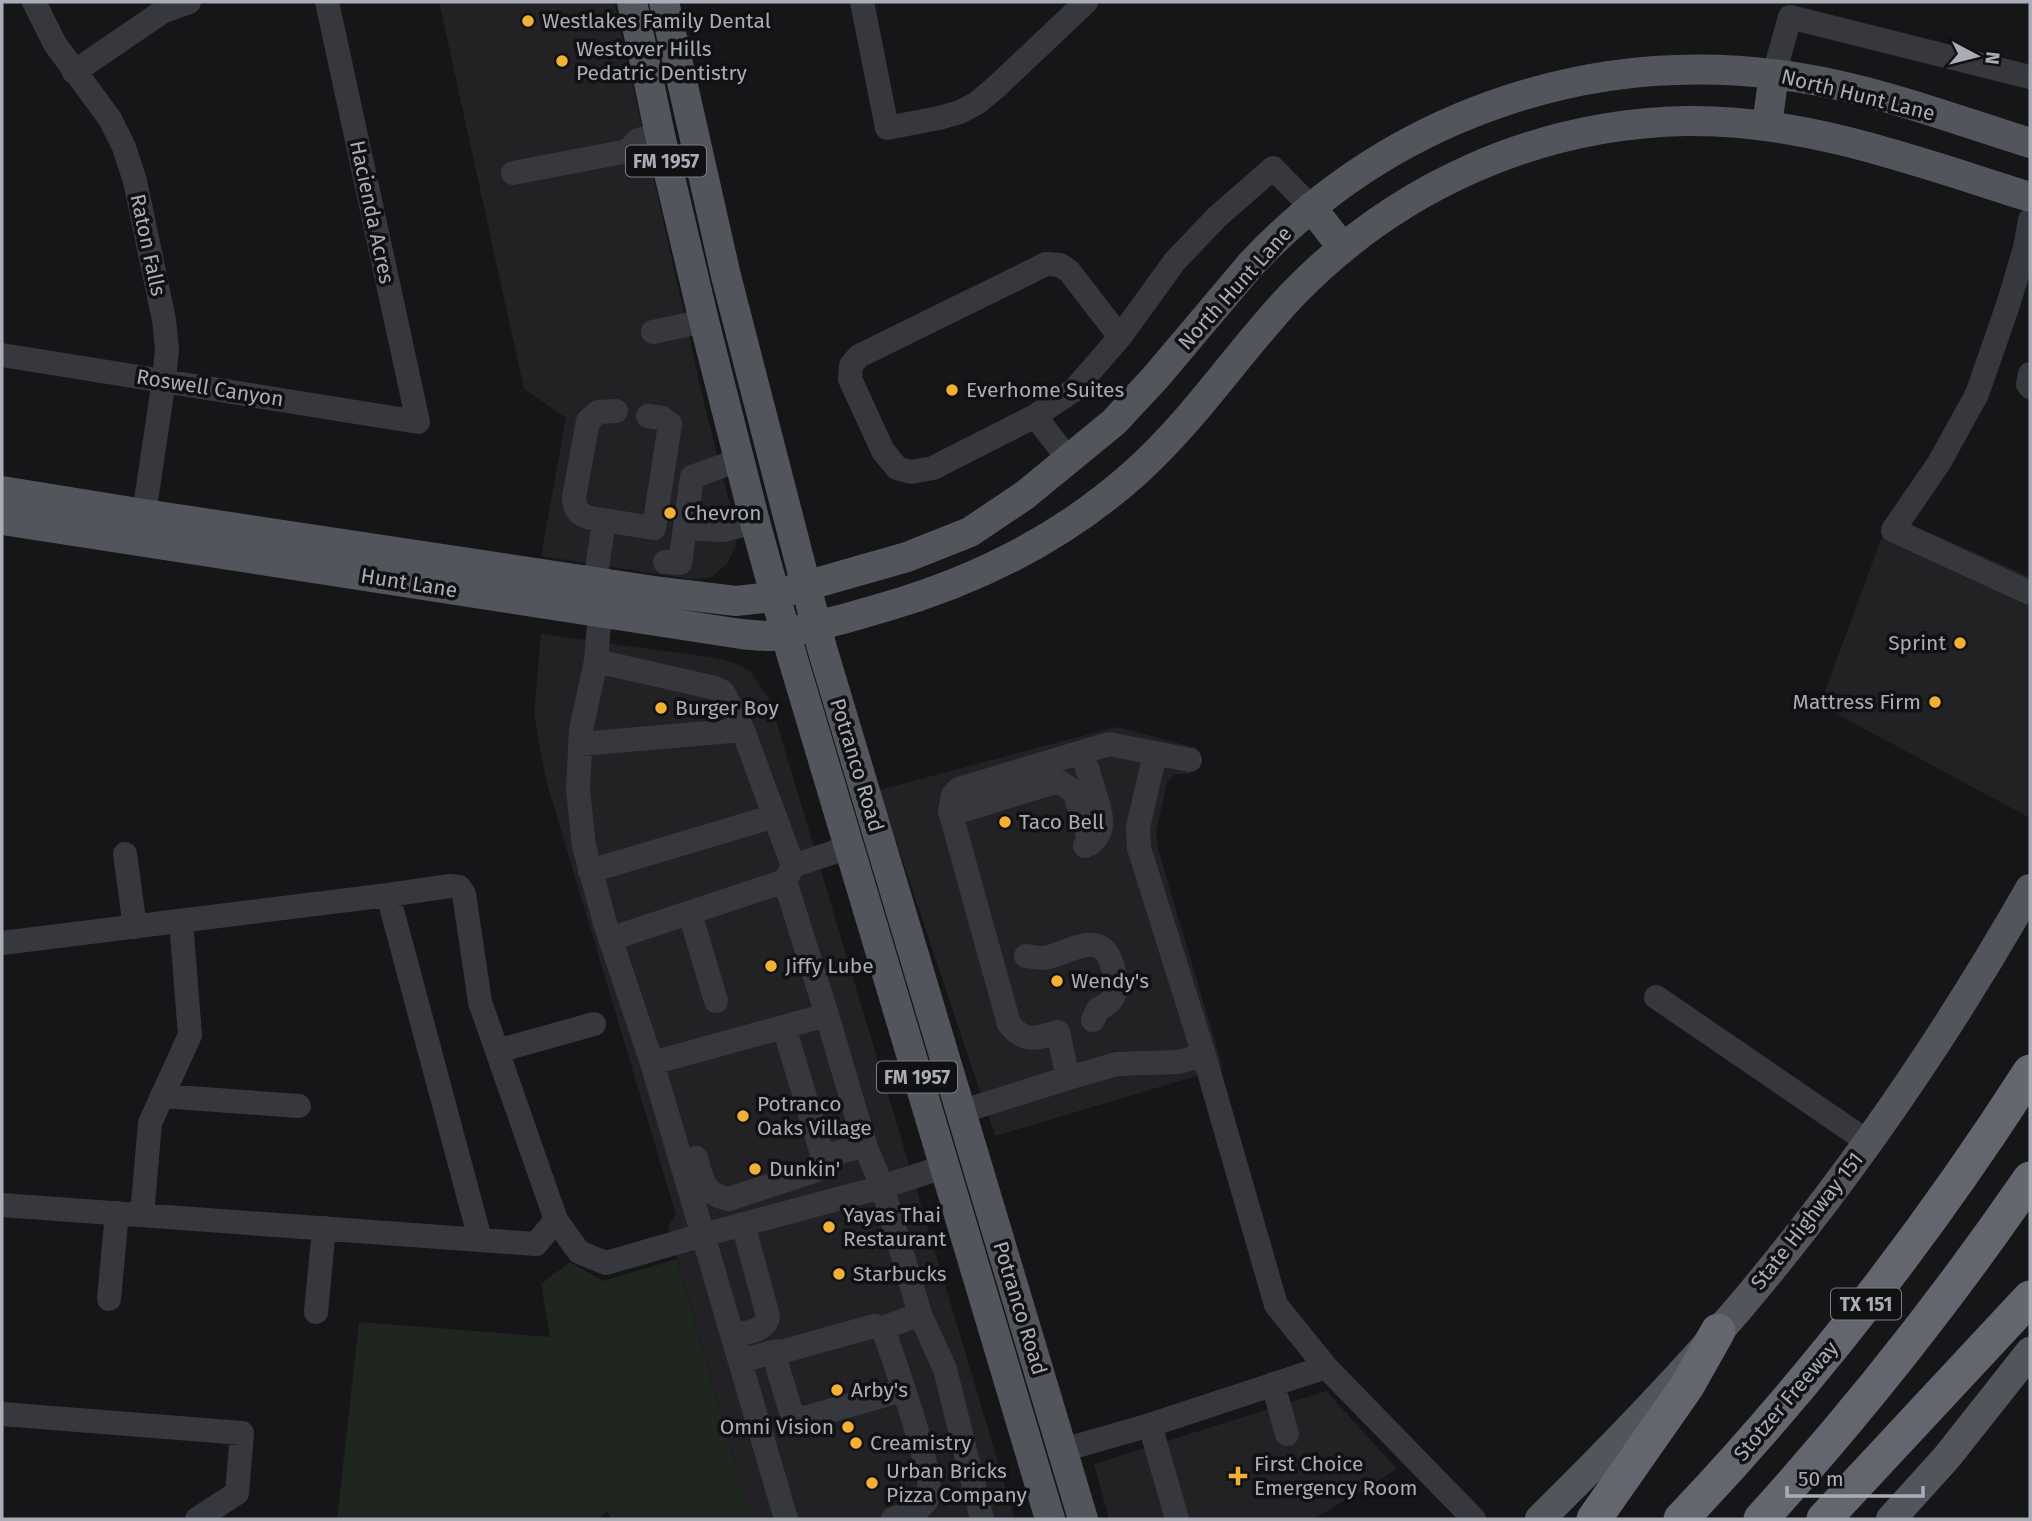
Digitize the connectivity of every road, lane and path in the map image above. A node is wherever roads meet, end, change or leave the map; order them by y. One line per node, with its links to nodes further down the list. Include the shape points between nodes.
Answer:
1 (34, 2): 9 (street, Raton Falls)
2 (190, 2): 9 (street, via 162,12)
3 (327, 2): 37 (street, Hacienda Acres)
4 (632, 2): 14 (main road, Potranco Road / FM 1957)
5 (650, 2): 12 (main road, via 658,41)
6 (664, 2): 12 (main road, Potranco Road / FM 1957)
7 (862, 2): 8 (street, via 887,128 939,118 977,103)
8 (1086, 2)
9 (74, 72): 32 (street, Raton Falls, via 110,118 135,181 164,320)
10 (1774, 74): 11 (street, via 1790,17); 13 (main road); 15 (main road, North Hunt Lane, via 1856,90); 20 (main road, North Hunt Lane, via 1719,69 1646,71 1545,88 1421,135 1379,158)
11 (2030, 77)
12 (685, 99): 24 (main road, Potranco Road / FM 1957)
13 (1767, 125): 16 (main road); 22 (main road, via 1650,122 1554,139 1492,159 1447,180 1408,201)
14 (660, 135): 17 (street, via 638,140 628,151); 24 (main road, via 678,140 701,230); 27 (main road, Potranco Road / FM 1957)
15 (2030, 143)
16 (1909, 160): 18 (main road, via 1936,150); 19 (main road)
17 (513, 173)
18 (2030, 179)
19 (2030, 197)
20 (1311, 207): 22 (main road); 29 (street, via 1273,168 1175,261); 40 (main road, North Hunt Lane, via 1252,263 1135,401)
21 (2030, 220): 23 (street)
22 (1343, 248): 58 (main road, via 1291,297 1180,429 1093,508 1024,551 967,579)
23 (2027, 248): 25 (street)
24 (726, 276): 26 (main road, Potranco Road / FM 1957)
25 (2019, 309): 55 (street, via 1939,463 1893,530)
26 (736, 314): 27 (main road); 53 (main road, Potranco Road / FM 1957)
27 (704, 321): 28 (street); 39 (main road, Potranco Road / FM 1957)
28 (653, 331)
29 (1120, 337): 35 (street, via 1074,390); 35 (street, via 1069,271 1046,264 859,356 851,365 850,379 883,451 897,468 911,472 933,468)
30 (2, 355): 32 (street, Roswell Canyon)
31 (2030, 374): 33 (street)
32 (164, 380): 37 (street, Roswell Canyon); 43 (street, Raton Falls)
33 (2030, 387)
34 (616, 411): 45 (street, via 598,412 587,421 574,498 575,508 583,516)
35 (1035, 416): 40 (street)
36 (659, 420): 38 (street)
37 (418, 422)
38 (665, 460): 41 (street, via 693,464); 47 (street)
39 (739, 460): 41 (street); 46 (main road, Potranco Road / FM 1957)
40 (1069, 460): 53 (main road, North Hunt Lane, via 962,536)
41 (703, 473): 48 (street, via 692,477)
42 (2, 491): 43 (main road, Hunt Lane)
43 (144, 514): 50 (main road, Hunt Lane)
44 (2, 520): 52 (main road, Hunt Lane)
45 (604, 521): 47 (street); 51 (street)
46 (755, 522): 48 (street, via 723,530); 56 (main road, Potranco Road / FM 1957)
47 (654, 528): 49 (street, via 650,559)
48 (685, 528): 49 (street, via 680,563)
49 (665, 562): 54 (street)
50 (546, 574): 51 (main road, Hunt Lane); 52 (main road, via 536,588 424,572)
51 (595, 582): 54 (main road, Hunt Lane)
52 (409, 583): 57 (main road, Hunt Lane)
53 (805, 586): 56 (main road, Hunt Lane); 58 (main road, Potranco Road / FM 1957)
54 (662, 592): 56 (main road, Hunt Lane, via 736,601)
55 (2030, 593)
56 (775, 594): 59 (main road, Potranco Road / FM 1957)
57 (600, 612): 59 (main road, Hunt Lane, via 741,634); 60 (street)
58 (816, 626): 59 (main road, Hunt Lane); 94 (main road, Potranco Road / FM 1957)
59 (787, 634): 68 (main road, Potranco Road / FM 1957)
60 (596, 662): 61 (street, via 715,688 723,692); 62 (street)
61 (743, 730): 62 (street); 67 (street)
62 (580, 744): 70 (street, via 578,790)
63 (1082, 752): 64 (street, via 1108,744); 66 (street, via 959,789 950,803); 66 (street, via 1102,815 1094,841 1083,846 1074,793 1062,783)
64 (1155, 754): 65 (street); 88 (street, via 1138,827 1139,848)
65 (1189, 760)
66 (951, 814): 91 (street, via 1009,1024 1029,1038 1058,1032)
67 (775, 816): 70 (street); 71 (street)
68 (849, 847): 71 (street); 78 (main road, Potranco Road / FM 1957)
69 (125, 854): 76 (street)
70 (590, 871): 77 (street)
71 (789, 874): 74 (street); 83 (street)
72 (2030, 889): 96 (main road, State Highway 151, via 1955,1014)
73 (388, 895): 75 (street); 87 (street, via 450,886 459,887 464,894 480,1002); 109 (street)
74 (690, 912): 77 (street); 82 (street)
75 (181, 921): 76 (street); 92 (street, via 190,1035)
76 (135, 927): 79 (street)
77 (610, 939): 89 (street)
78 (877, 941): 94 (main road, via 900,970 945,1109); 99 (main road, Potranco Road / FM 1957)
79 (2, 943)
80 (1026, 956): 84 (street, via 1044,958 1086,945 1106,952 1116,979 1115,992)
81 (1656, 998): 96 (street)
82 (716, 1002)
83 (827, 1015): 86 (street); 97 (street)
84 (1093, 1020)
85 (594, 1024): 87 (street)
86 (784, 1027): 89 (street); 98 (street)
87 (497, 1051): 105 (street)
88 (1204, 1055): 91 (street, via 1178,1062 1117,1064); 121 (street, via 1276,1305)
89 (652, 1063): 95 (street)
90 (2030, 1072): 138 (highway, Stotzer Freeway / TX 151, via 1857,1315)
91 (1068, 1078): 94 (street)
92 (162, 1096): 93 (street); 104 (street, via 150,1122)
93 (299, 1106)
94 (960, 1111): 116 (main road, Potranco Road / FM 1957)
95 (671, 1128): 98 (street, via 694,1150 704,1186 722,1198 814,1171); 108 (street)
96 (1868, 1142): 115 (main road, State Highway 151, via 1782,1256)
97 (865, 1145): 98 (street); 101 (street)
98 (823, 1157)
99 (944, 1167): 101 (street); 116 (main road, via 962,1177 1000,1296 1013,1322); 132 (main road, Potranco Road / FM 1957)
100 (2030, 1179): 139 (highway, TX 151, via 1882,1378)
101 (883, 1186): 106 (street); 113 (street)
102 (2, 1205): 103 (street)
103 (117, 1213): 104 (street); 111 (street)
104 (142, 1215): 107 (street)
105 (556, 1220): 108 (street, via 579,1252 606,1264); 109 (street, via 536,1244)
106 (743, 1224): 108 (street); 117 (street, via 768,1316 763,1327)
107 (324, 1228): 109 (street); 112 (street)
108 (703, 1235): 117 (street)
109 (480, 1239)
110 (2030, 1298): 140 (highway)
111 (109, 1299)
112 (316, 1312)
113 (920, 1314): 114 (street); 131 (street, via 945,1369)
114 (883, 1328): 118 (street, via 874,1326); 123 (street)
115 (1718, 1331): 136 (main road, State Highway 151); 137 (highway, via 1687,1386)
116 (1027, 1332): 127 (main road, Potranco Road / FM 1957)
117 (733, 1336): 120 (street)
118 (773, 1352): 120 (street); 123 (street, via 791,1412 800,1419)
119 (2030, 1352): 141 (main road)
120 (740, 1361): 129 (street)
121 (1326, 1367): 122 (street); 135 (street)
122 (1273, 1384): 125 (street); 126 (street)
123 (903, 1390): 130 (street, via 930,1487 921,1507)
124 (2, 1414): 128 (street, via 242,1433 237,1493)
125 (1150, 1425): 127 (street); 134 (street)
126 (1287, 1434)
127 (1063, 1450): 133 (main road, Potranco Road / FM 1957)
128 (197, 1519)
129 (786, 1519)
130 (893, 1519)
131 (982, 1519)
132 (1050, 1519)
133 (1083, 1519)
134 (1177, 1519)
135 (1474, 1519)
136 (1540, 1519)
137 (1594, 1519)
138 (1681, 1519)
139 (1761, 1519)
140 (1824, 1519)
141 (1891, 1519)

